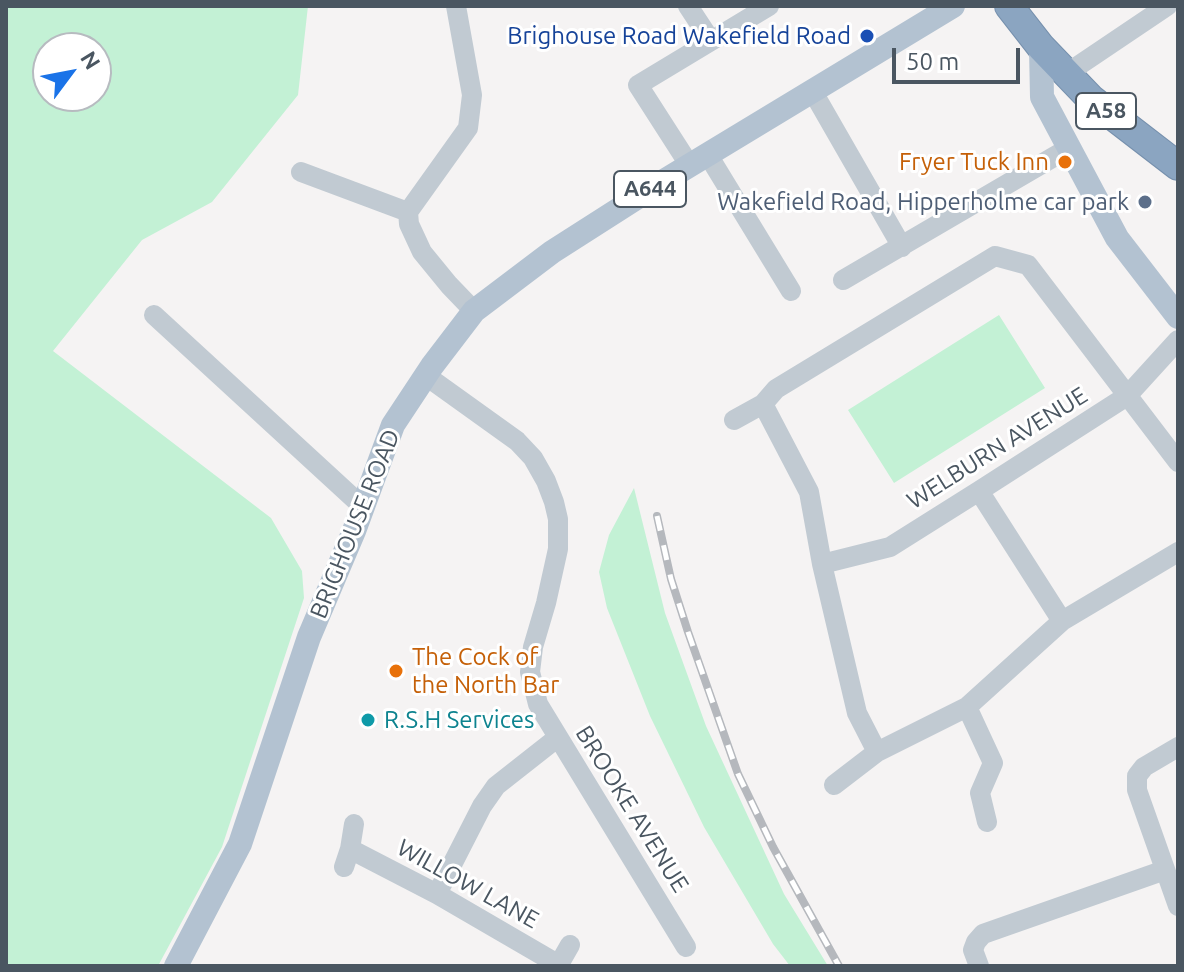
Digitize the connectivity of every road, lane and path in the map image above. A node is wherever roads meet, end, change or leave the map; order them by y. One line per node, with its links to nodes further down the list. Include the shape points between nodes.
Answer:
1 (456, 6): 15 (street, via 472,95 468,128)
2 (688, 6): 7 (street)
3 (769, 6): 7 (street)
4 (953, 6): 10 (main road, BRIGHOUSE ROAD / A644)
5 (1009, 6): 8 (highway, A58)
6 (1167, 6): 9 (street)
7 (711, 41): 12 (street, via 638,85)
8 (1041, 47): 9 (highway, A58); 11 (main road, via 1042,97)
9 (1066, 74): 13 (highway, A58)
10 (813, 92): 12 (main road, BRIGHOUSE ROAD / A644); 16 (street)
11 (1069, 148): 16 (street); 21 (main road, via 1117,238)
12 (699, 160): 18 (street); 19 (main road, BRIGHOUSE ROAD / A644, via 552,252)
13 (1178, 166)
14 (301, 172): 15 (street)
15 (408, 212): 19 (street, via 422,252)
16 (902, 247): 17 (street)
17 (843, 280)
18 (791, 291)
19 (474, 311): 23 (main road, BRIGHOUSE ROAD / A644)
20 (154, 315): 29 (street)
21 (1178, 317)
22 (1178, 340): 24 (street, WELBURN AVENUE)
23 (425, 375): 29 (main road, BRIGHOUSE ROAD / A644, via 393,425); 34 (street, BROOKE AVENUE, via 517,441 533,458 554,502 558,549 530,672 538,704)
24 (1127, 396): 25 (street, via 1028,265 995,256 776,389); 27 (street); 28 (street, WELBURN AVENUE)
25 (763, 404): 26 (street); 31 (street, via 809,492)
26 (734, 420)
27 (1178, 462)
28 (979, 491): 31 (street, WELBURN AVENUE, via 890,547); 32 (street)
29 (363, 507): 46 (main road, BRIGHOUSE ROAD / A644, via 309,637 240,844)
30 (1178, 552): 32 (street)
31 (822, 564): 36 (street, via 857,713)
32 (1062, 621): 33 (street)
33 (967, 707): 36 (street); 38 (street, via 993,763 980,793)
34 (557, 738): 41 (street, via 496,786); 44 (street, BROOKE AVENUE)
35 (1178, 747): 40 (street, via 1137,776)
36 (877, 752): 37 (street)
37 (834, 785)
38 (987, 822)
39 (354, 824): 41 (street, WILLOW LANE, via 347,858)
40 (1165, 870): 42 (street); 45 (street, via 983,934 976,942)
41 (437, 894): 47 (street, WILLOW LANE)
42 (1178, 906)
43 (570, 945): 47 (street, WILLOW LANE)
44 (686, 947)
45 (976, 958)
46 (176, 966)
47 (559, 966)

